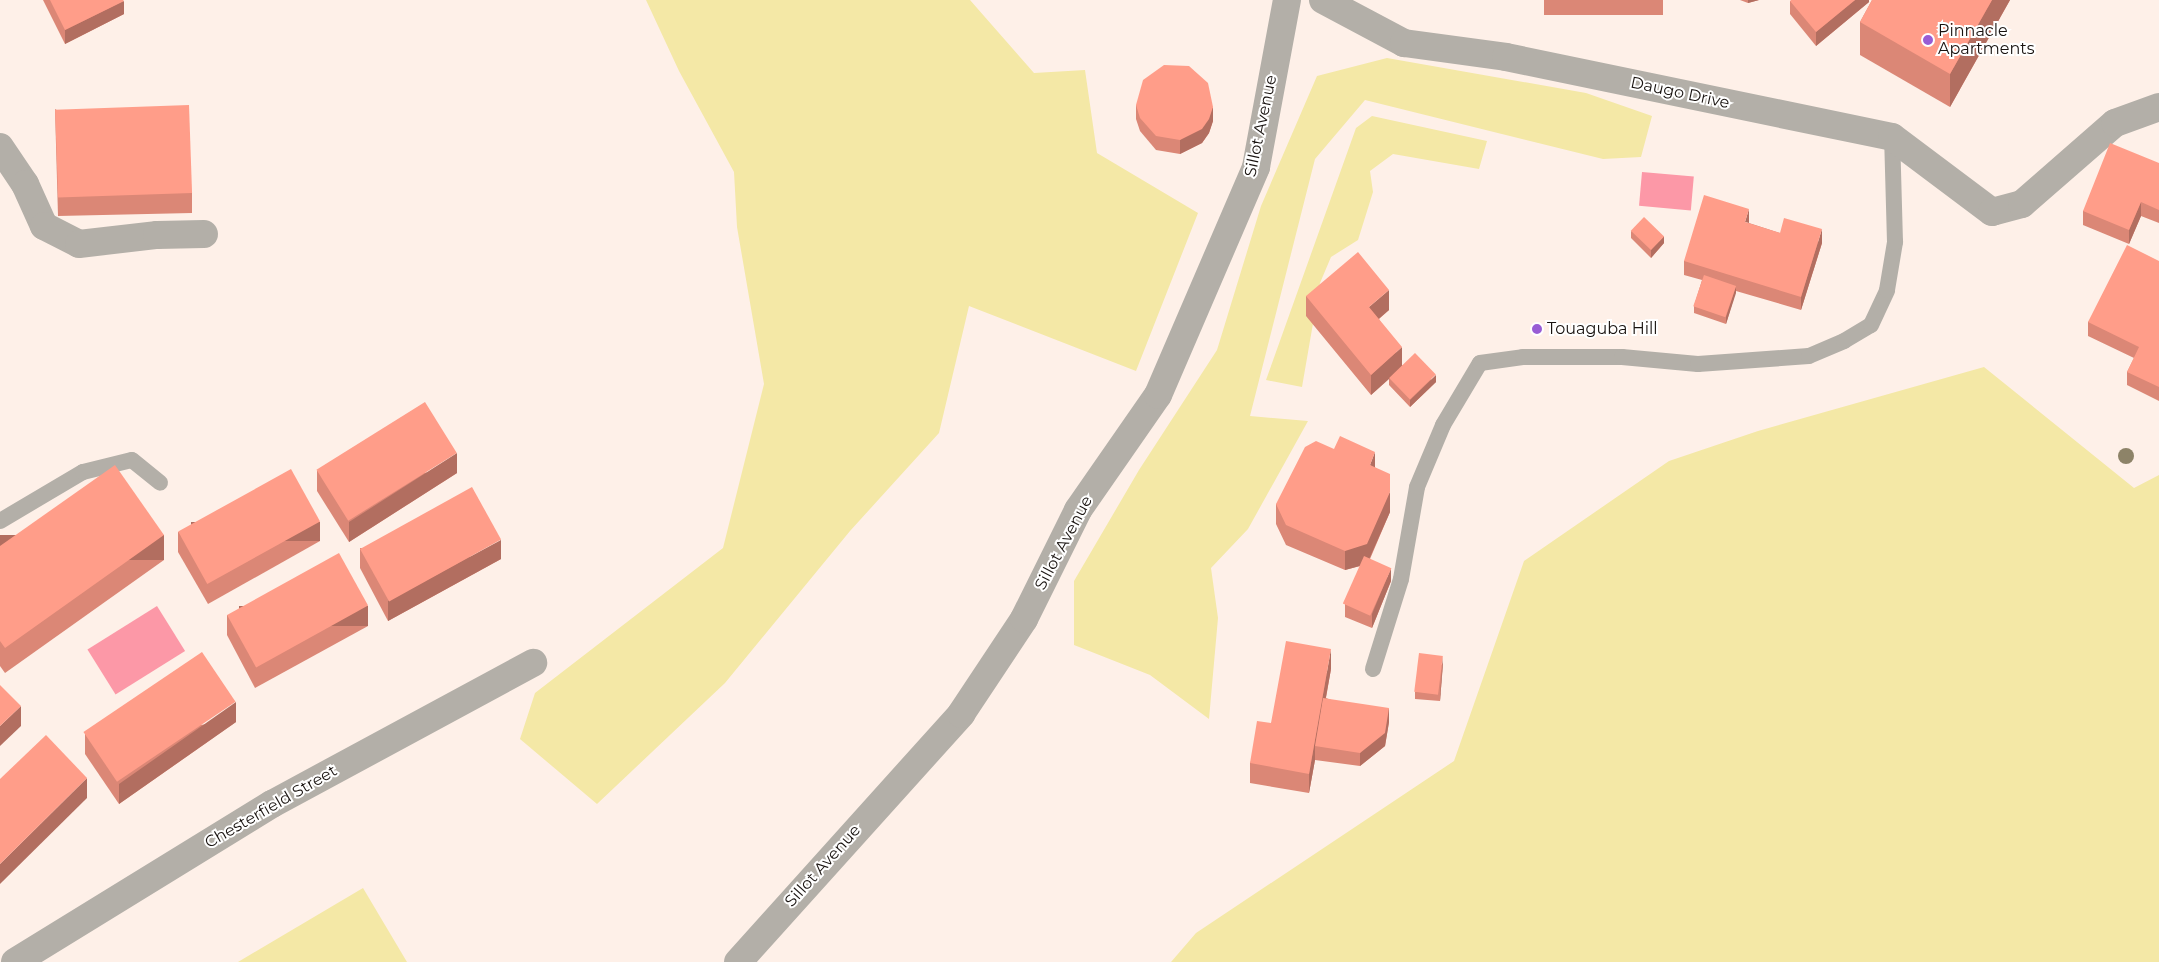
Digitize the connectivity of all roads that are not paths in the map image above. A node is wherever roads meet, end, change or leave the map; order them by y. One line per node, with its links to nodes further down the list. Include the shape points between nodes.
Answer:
1 (1286, 0): 12 (street, Sillot Avenue, via 1256,167 1158,395 1078,510 1024,619 961,714)
2 (1323, 0): 4 (street, Daugo Drive, via 1404,43 1506,56)
3 (2159, 107): 4 (street, Daugo Drive, via 2114,123 2022,204 1992,212)
4 (1892, 137): 10 (lane, via 1895,242 1887,290 1871,325 1844,341 1809,356 1698,364 1622,357 1523,357 1480,363 1443,425 1418,488 1402,579)
5 (0, 147): 6 (street, via 25,184 44,226 80,244 157,235)
6 (204, 234)
7 (160, 483): 8 (lane, via 132,460 83,472)
8 (0, 521)
9 (533, 663): 11 (street, Chesterfield Street, via 272,804)
10 (1373, 669)
11 (15, 962)
12 (738, 962)

